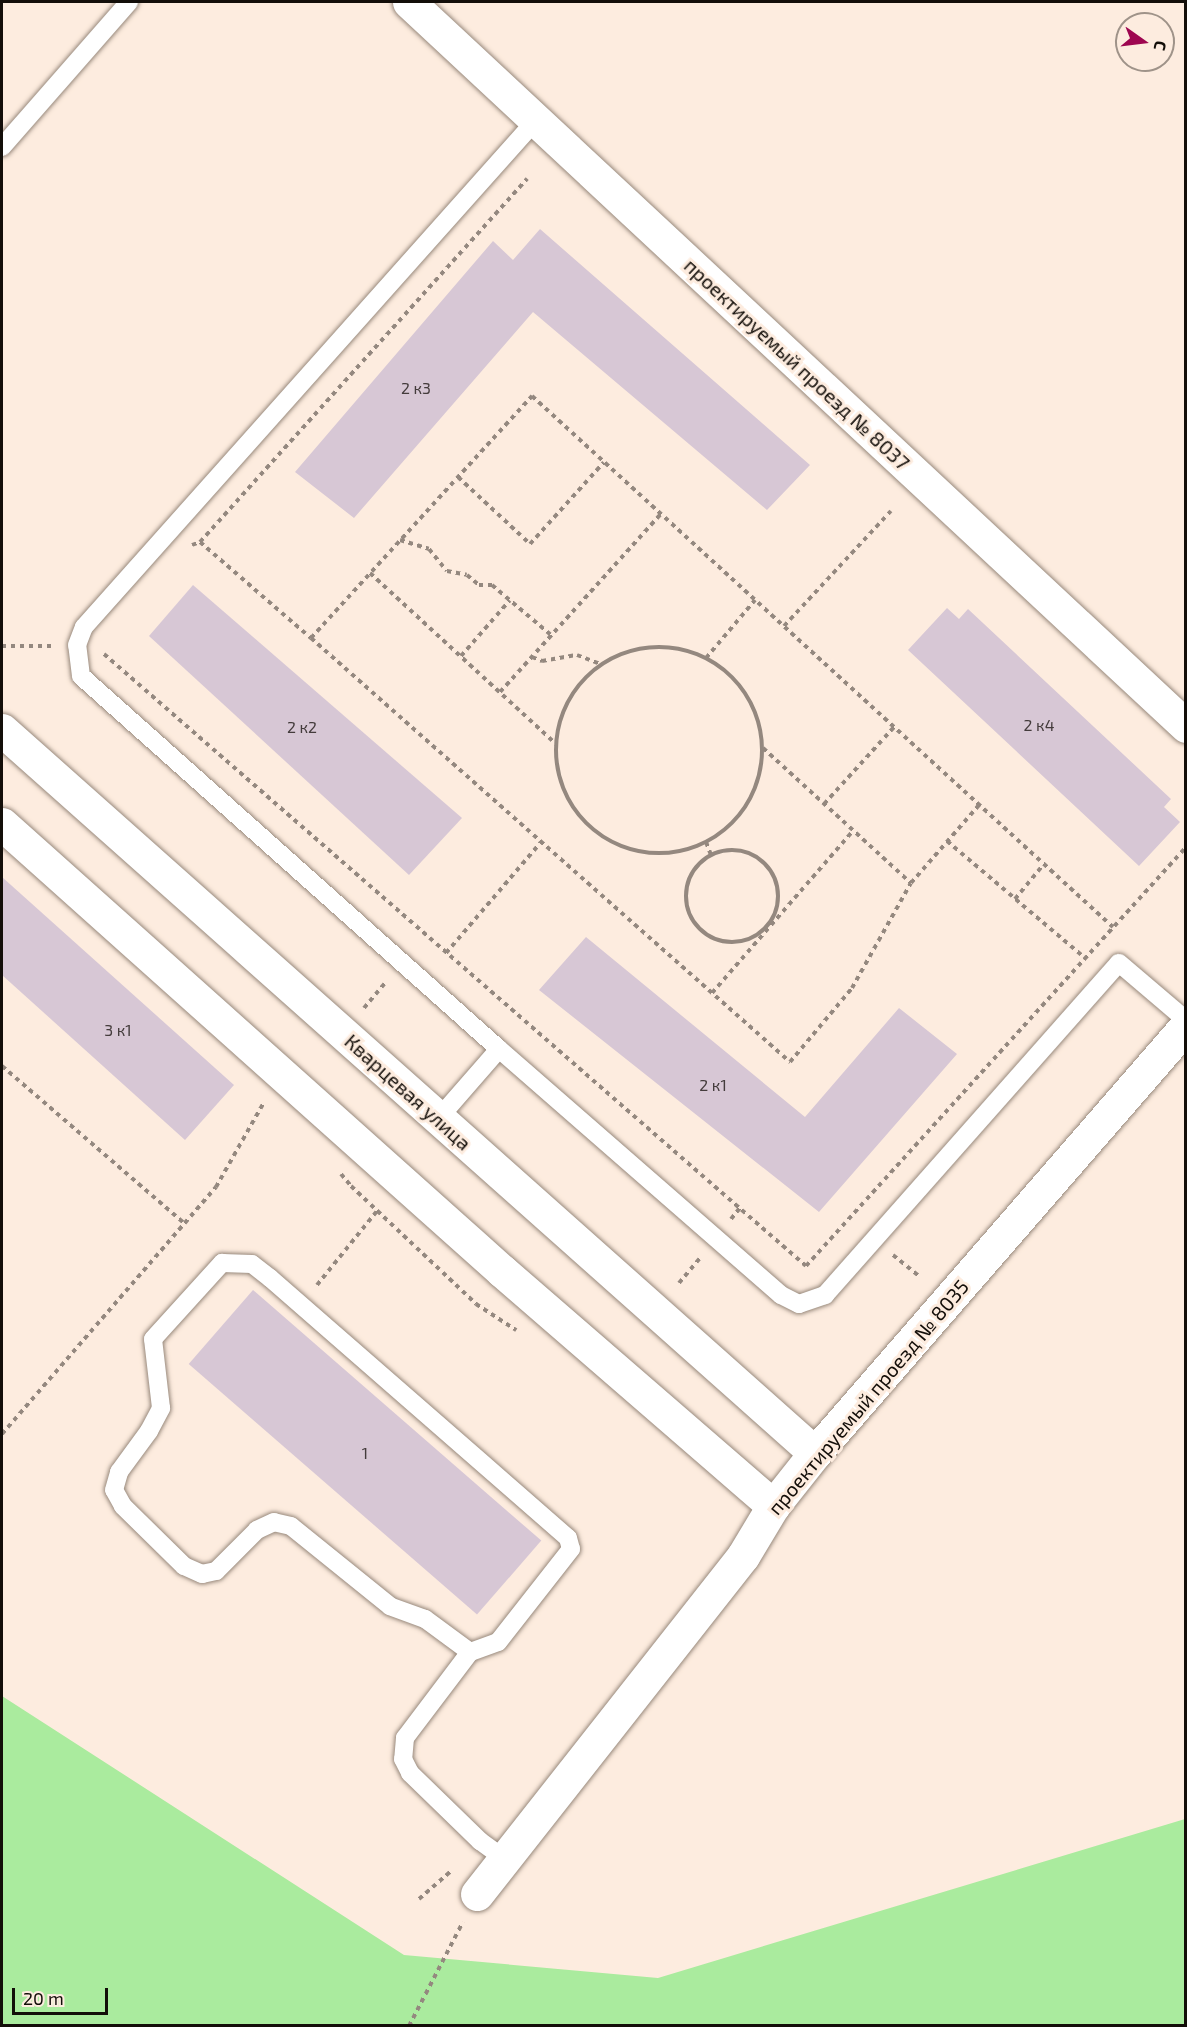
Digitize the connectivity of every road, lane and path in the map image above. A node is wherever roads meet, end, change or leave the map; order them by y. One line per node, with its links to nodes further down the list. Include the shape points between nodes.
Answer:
1 (129, 2): 4 (lane)
2 (409, 2): 3 (street, проектируемый проезд № 8037)
3 (536, 120): 25 (street, проектируемый проезд № 8037); 49 (lane, via 84,627 77,645 81,676)
4 (2, 147)
5 (528, 179): 11 (path)
6 (604, 462): 7 (path, via 532,396); 7 (path, via 530,544); 9 (path)
7 (458, 477): 10 (path)
8 (891, 511): 16 (path)
9 (661, 514): 15 (path); 17 (path)
10 (400, 540): 13 (path); 14 (path, via 429,549 447,571 467,575 479,585 492,585)
11 (200, 542): 12 (path); 18 (path)
12 (182, 550)
13 (370, 573): 18 (path); 20 (path)
14 (510, 600): 17 (path); 20 (path)
15 (755, 600): 16 (path); 22 (path)
16 (784, 626): 26 (path)
17 (551, 635): 21 (path)
18 (311, 638): 35 (path)
19 (103, 645): 44 (path, via 104,654)
20 (460, 656): 24 (path)
21 (532, 657): 23 (path, via 542,660 577,655); 24 (path)
22 (706, 658): 23 (path, via 679,648 652,647 625,652); 29 (path, via 727,671 745,692 757,716)
23 (601, 664): 28 (path, via 581,682 566,705)
24 (500, 692): 28 (path)
25 (1185, 726)
26 (894, 727): 30 (path); 31 (path)
27 (2, 730): 52 (street, Кварцевая улица)
28 (556, 744): 36 (path, via 558,771 567,797 603,837 627,848 654,853 681,851)
29 (762, 748): 30 (path); 36 (path, via 758,782 746,807 728,827)
30 (824, 804): 33 (path)
31 (980, 804): 34 (path); 39 (path)
32 (2, 824): 60 (street, via 502,1271)
33 (853, 831): 40 (path); 43 (path)
34 (947, 841): 40 (path); 41 (path)
35 (541, 842): 44 (path); 46 (path)
36 (706, 842): 38 (path)
37 (1185, 847): 42 (path)
38 (711, 855): 43 (path, via 728,850 746,853 762,861 773,876 778,893 776,911); 43 (path, via 697,866 686,888 687,906 694,923 706,935 723,942)
39 (1044, 864): 41 (path); 42 (path)
40 (911, 883): 46 (path, via 852,988 790,1062)
41 (1015, 899): 45 (path)
42 (1113, 927): 45 (path)
43 (759, 936): 46 (path)
44 (446, 953): 45 (path, via 806,1266)
45 (1085, 958)
46 (712, 993)
47 (1185, 1020): 49 (lane, via 1119,963 825,1295 799,1304 781,1295)
48 (1185, 1026): 59 (street, проектируемый проезд № 8035)
49 (499, 1049): 52 (lane)
50 (2, 1066): 55 (path)
51 (269, 1094): 55 (path, via 216,1187)
52 (438, 1119): 59 (street, Кварцевая улица)
53 (337, 1169): 54 (path)
54 (377, 1211): 56 (path); 57 (path, via 476,1304)
55 (184, 1223): 58 (path)
56 (300, 1304): 61 (lane, via 568,1538 571,1549 498,1642); 61 (lane, via 252,1264 222,1263 153,1339 161,1408 119,1472 114,1490 123,1506 184,1566 202,1574 216,1571 257,1530 274,1522 291,1526 390,1606 425,1619)
57 (524, 1335)
58 (2, 1434)
59 (815, 1454): 60 (street, проектируемый проезд № 8035)
60 (773, 1506): 62 (street, проектируемый проезд № 8035, via 743,1556)
61 (470, 1652): 62 (lane, via 405,1738 403,1759 429,1794)
62 (493, 1850): 63 (street, проектируемый проезд № 8035); 64 (path)
63 (477, 1894): 65 (path)
64 (419, 1899)
65 (409, 2025)

